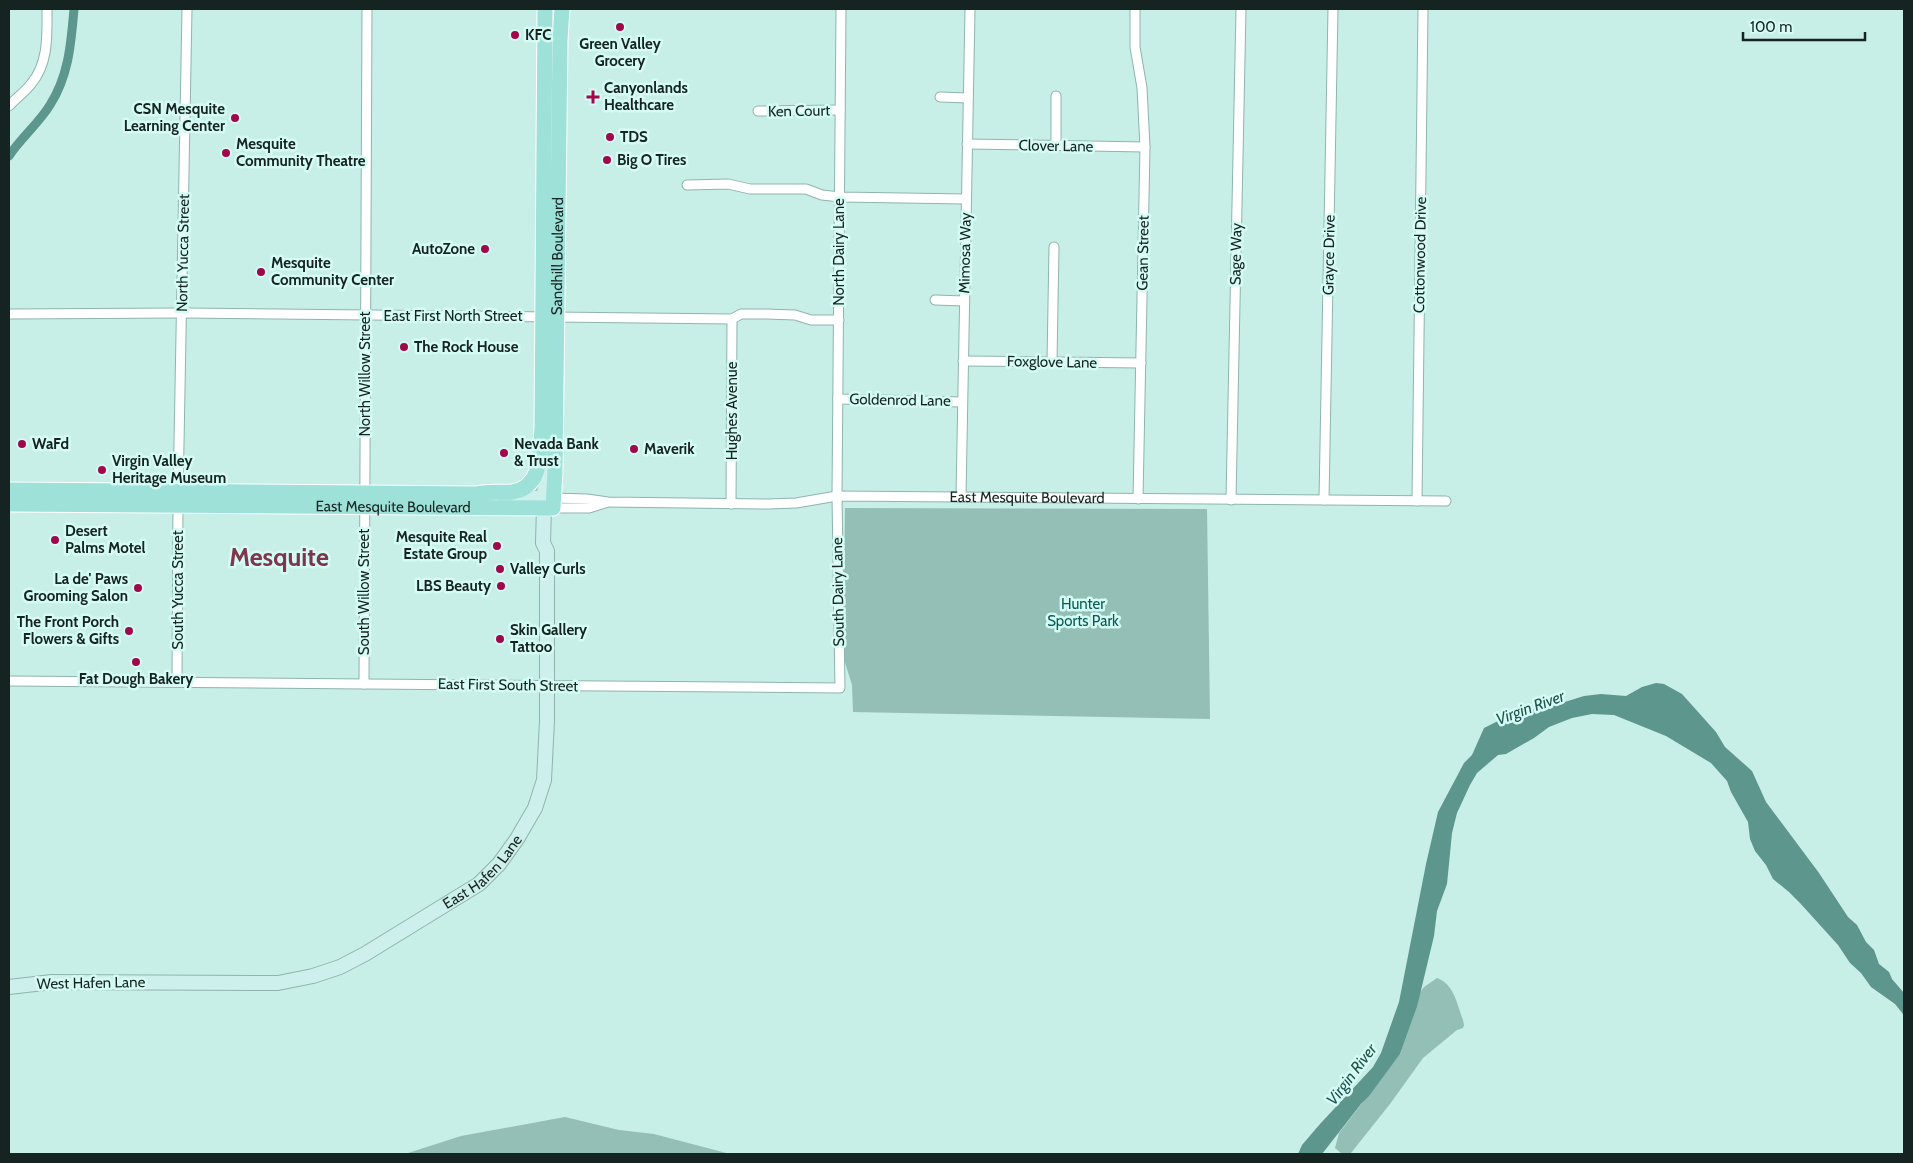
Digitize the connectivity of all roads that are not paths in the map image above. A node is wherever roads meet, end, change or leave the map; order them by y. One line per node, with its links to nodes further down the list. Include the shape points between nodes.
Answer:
1 (48, 9): 15 (street, via 46,48 41,68 32,83)
2 (187, 9): 29 (street, North Yucca Street)
3 (368, 9): 31 (street, North Willow Street)
4 (545, 9): 18 (main road, Sandhill Boulevard)
5 (562, 9): 23 (main road, Sandhill Boulevard)
6 (841, 9): 16 (street, North Dairy Lane)
7 (970, 9): 14 (street, Mimosa Way)
8 (1135, 9): 21 (street, Gean Street, via 1135,47 1142,88)
9 (1241, 9): 48 (street, Sage Way)
10 (1333, 9): 49 (street, Grayce Drive)
11 (1423, 9): 50 (street, Cottonwood Drive)
12 (1056, 96): 20 (street)
13 (940, 97): 14 (street)
14 (968, 98): 19 (street, Mimosa Way)
15 (9, 106)
16 (840, 110): 17 (street, Ken Court); 24 (street, North Dairy Lane)
17 (758, 111)
18 (544, 128): 23 (main road, via 548,138 548,186); 32 (main road, Sandhill Boulevard)
19 (967, 144): 20 (street, Clover Lane); 25 (street, Mimosa Way)
20 (1056, 146): 21 (street, Clover Lane)
21 (1145, 147): 37 (street, Gean Street)
22 (687, 186): 24 (street, via 728,184 750,189 806,189)
23 (558, 193): 32 (main road, Sandhill Boulevard)
24 (840, 197): 25 (street); 34 (street, North Dairy Lane)
25 (966, 199): 28 (street, Mimosa Way)
26 (1054, 247): 36 (street)
27 (935, 300): 28 (street)
28 (964, 301): 35 (street, Mimosa Way)
29 (181, 313): 30 (street, East First North Street); 31 (street, East First North Street); 45 (street, North Yucca Street)
30 (9, 314)
31 (366, 315): 32 (street, East First North Street); 47 (street, North Willow Street)
32 (550, 316): 33 (street, East First North Street); 40 (main road, Sandhill Boulevard); 52 (main road, Sandhill Boulevard)
33 (732, 319): 34 (street, East First North Street, via 741,314 766,314); 54 (street, Hughes Avenue)
34 (839, 320): 38 (street, North Dairy Lane)
35 (963, 361): 36 (street, Foxglove Lane); 39 (street, Mimosa Way)
36 (1052, 362): 37 (street, Foxglove Lane)
37 (1141, 363): 46 (street, Gean Street)
38 (838, 399): 39 (street, Goldenrod Lane); 43 (street, North Dairy Lane)
39 (962, 402): 44 (street, Mimosa Way)
40 (542, 428): 42 (main road, via 538,467 531,484 514,492); 52 (main road, Sandhill Boulevard)
41 (9, 490): 45 (main road)
42 (477, 494): 47 (main road, East Mesquite Boulevard); 52 (main road, East Mesquite Boulevard)
43 (837, 496): 44 (street, East Mesquite Boulevard); 54 (street, East Mesquite Boulevard, via 796,503); 59 (street, South Dairy Lane)
44 (960, 497): 46 (street, East Mesquite Boulevard)
45 (178, 498): 47 (main road, East Mesquite Boulevard); 53 (main road); 56 (street, South Yucca Street)
46 (1138, 499): 48 (street, East Mesquite Boulevard)
47 (365, 500): 52 (main road, East Mesquite Boulevard); 57 (street, South Willow Street)
48 (1232, 500): 49 (street, East Mesquite Boulevard)
49 (1324, 500): 50 (street, East Mesquite Boulevard)
50 (1417, 501): 51 (street, East Mesquite Boulevard)
51 (1446, 501)
52 (548, 503): 54 (street, East Mesquite Boulevard, via 589,508 608,502); 58 (main road, East Hafen Lane, via 542,543 547,551)
53 (9, 504)
54 (731, 504)
55 (9, 680): 56 (street, East First South Street)
56 (177, 682): 57 (street, East First South Street)
57 (364, 684): 58 (street, East First South Street)
58 (547, 685): 59 (street, East First South Street); 60 (main road, East Hafen Lane, via 544,780 535,808 517,840 479,884 364,954 313,976 278,983)
59 (840, 688)
60 (173, 983): 61 (main road, West Hafen Lane, via 52,982)
61 (9, 987)

